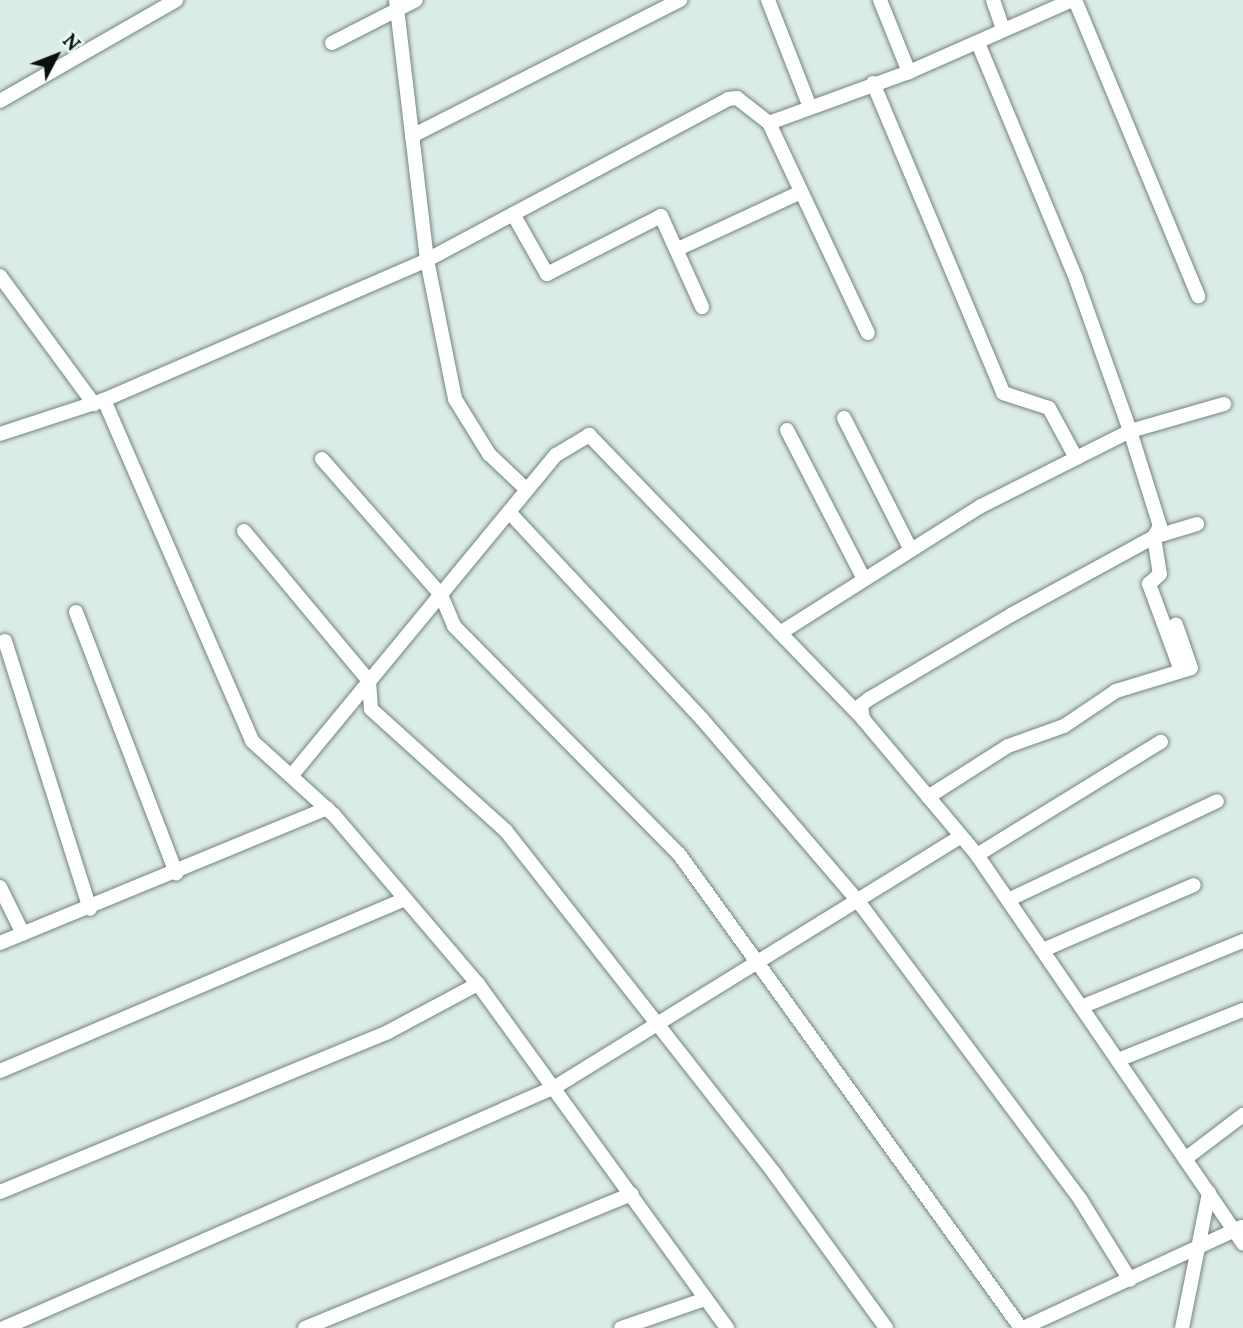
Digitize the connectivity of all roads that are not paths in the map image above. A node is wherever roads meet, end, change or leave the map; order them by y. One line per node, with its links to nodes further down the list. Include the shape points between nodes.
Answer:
1 (176, 0): 14 (street)
2 (416, 0): 8 (street)
3 (680, 0): 17 (street)
4 (768, 0): 15 (street)
5 (880, 0): 12 (street)
6 (993, 0): 9 (street)
7 (1074, 0): 9 (street); 23 (street)
8 (397, 4): 10 (street); 17 (street)
9 (1003, 29): 11 (street)
10 (332, 43)
11 (975, 46): 12 (street); 30 (street, via 1076,279)
12 (909, 72): 13 (street)
13 (873, 83): 15 (street); 32 (street, via 1003,393 1049,408)
14 (0, 101)
15 (810, 107): 16 (street)
16 (769, 122): 18 (street); 19 (street, via 757,120 737,98 728,99)
17 (412, 136): 21 (street)
18 (801, 192): 20 (street); 25 (street)
19 (513, 214): 20 (street, via 547,274 657,215); 21 (street)
20 (680, 248): 24 (street)
21 (428, 260): 26 (street); 34 (street, via 455,400 489,454)
22 (0, 276): 26 (street)
23 (1198, 296)
24 (702, 307)
25 (868, 333)
26 (99, 402): 31 (street); 48 (street, via 232,706 252,741)
27 (1224, 404): 30 (street)
28 (844, 418): 39 (street)
29 (787, 430): 40 (street)
30 (1130, 431): 32 (street); 38 (street, via 1160,526)
31 (0, 433)
32 (1076, 458): 39 (street)
33 (322, 459): 41 (street)
34 (527, 490): 35 (street); 43 (street, via 556,455 589,435)
35 (509, 512): 41 (street); 59 (street, via 702,719)
36 (1198, 524): 38 (street)
37 (244, 531): 45 (street)
38 (1154, 537): 46 (street, via 869,699 861,705); 49 (street, via 1160,574 1149,584 1180,668 1116,691 1064,726 1008,746)
39 (911, 550): 40 (street)
40 (864, 579): 43 (street)
41 (440, 595): 45 (street); 65 (street, via 454,626 679,854)
42 (76, 612): 54 (street)
43 (780, 633): 46 (street)
44 (5, 641): 60 (street)
45 (369, 681): 48 (street); 69 (street, via 371,709 506,831)
46 (863, 719): 49 (street)
47 (1161, 742): 53 (street)
48 (292, 775): 51 (street)
49 (928, 797): 52 (street)
50 (1217, 801): 58 (street)
51 (327, 808): 54 (street); 57 (street)
52 (961, 836): 53 (street); 59 (street)
53 (977, 855): 58 (street)
54 (176, 873): 60 (street)
55 (1194, 885): 64 (street)
56 (0, 887): 61 (street)
57 (403, 900): 66 (street); 71 (street)
58 (1008, 900): 64 (street)
59 (858, 901): 65 (street); 81 (street, via 1080,1199)
60 (90, 909): 61 (street)
61 (23, 934): 63 (street)
62 (1243, 941): 67 (street)
63 (0, 943)
64 (1043, 950): 67 (street)
65 (757, 964): 69 (street); 83 (street)
66 (478, 984): 72 (street); 75 (street, via 388,1032)
67 (1082, 1007): 70 (street)
68 (1243, 1010): 70 (street)
69 (656, 1027): 72 (street); 88 (street, via 774,1172)
70 (1118, 1060): 74 (street)
71 (0, 1071)
72 (555, 1087): 76 (street); 84 (street)
73 (1243, 1115): 74 (street)
74 (1185, 1159): 77 (street)
75 (0, 1192)
76 (632, 1194): 82 (street); 85 (street)
77 (1209, 1194): 78 (street); 80 (street)
78 (1239, 1228): 79 (street); 80 (street)
79 (1243, 1244)
80 (1203, 1248): 81 (street); 89 (street)
81 (1130, 1280): 83 (street)
82 (705, 1299): 86 (street); 87 (street)
83 (1028, 1327)
84 (4, 1328)
85 (305, 1328)
86 (621, 1328)
87 (727, 1328)
88 (886, 1328)
89 (1182, 1328)

